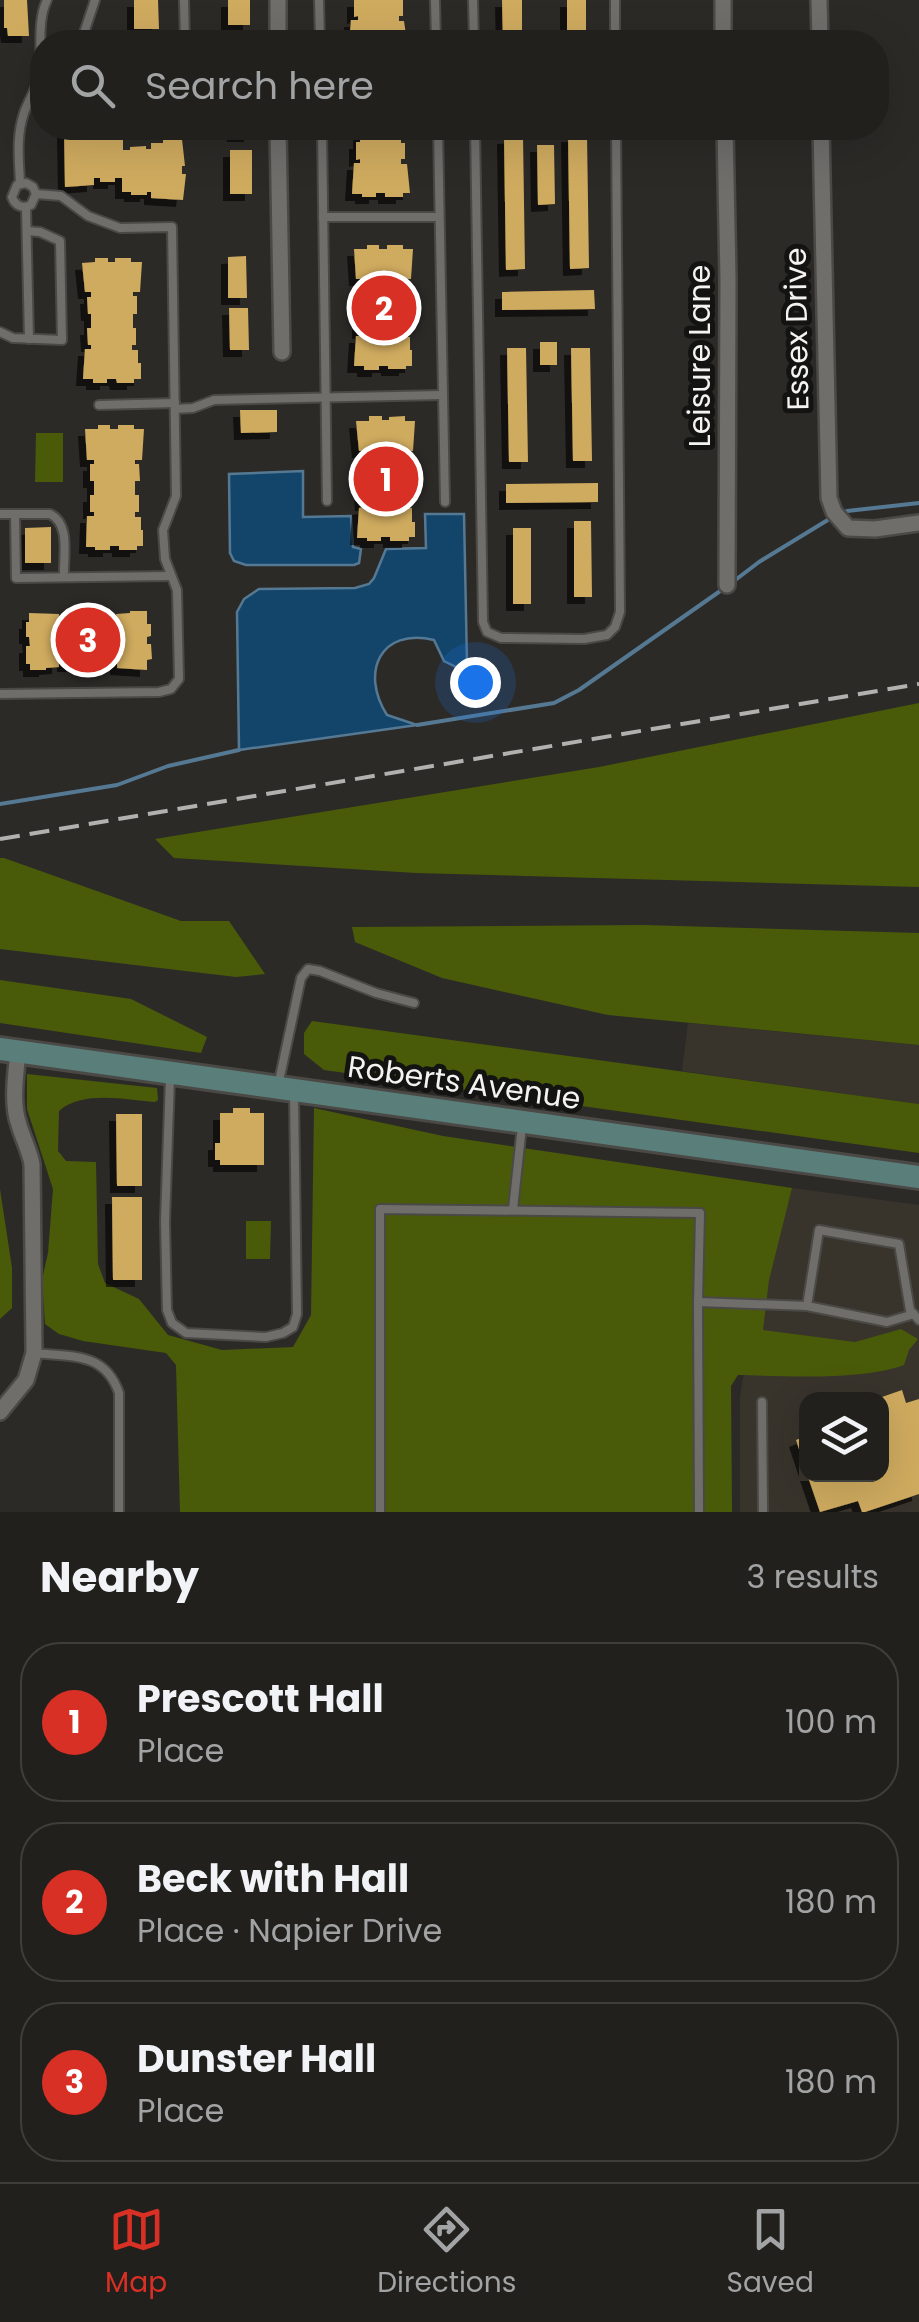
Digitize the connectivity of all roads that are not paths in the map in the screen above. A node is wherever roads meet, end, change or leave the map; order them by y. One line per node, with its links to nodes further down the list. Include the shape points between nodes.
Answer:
1 (47, 0): 11 (lane)
2 (95, 0): 12 (lane)
3 (184, 0): 13 (lane)
4 (278, 0): 14 (street)
5 (319, 0): 15 (lane)
6 (436, 0): 16 (lane)
7 (473, 0): 17 (lane)
8 (615, 0): 18 (lane)
9 (722, 0): 19 (street)
10 (819, 0): 20 (street)
11 (43, 30)
12 (85, 30)
13 (185, 30)
14 (278, 30)
15 (320, 30)
16 (436, 30)
17 (474, 30)
18 (615, 30)
19 (723, 30)
20 (820, 30)
21 (30, 99): 22 (lane)
22 (28, 102): 30 (lane, via 18,132)
23 (278, 140): 40 (street)
24 (322, 140): 35 (lane)
25 (438, 140): 36 (lane)
26 (475, 140): 27 (lane, via 482,622 501,638 584,639 607,635 620,612)
27 (616, 140)
28 (725, 140): 52 (street, Leisure Lane)
29 (821, 140): 49 (street, Essex Drive, via 827,488 840,519 856,529)
30 (20, 184): 31 (lane, via 30,184); 32 (lane)
31 (36, 194): 34 (lane); 44 (lane, via 61,196 120,228 172,227)
32 (12, 197): 33 (lane); 34 (lane)
33 (0, 199)
34 (26, 207): 37 (lane)
35 (323, 217): 36 (lane); 42 (lane)
36 (439, 217): 41 (lane)
37 (26, 231): 39 (lane); 39 (lane, via 60,241 62,340)
38 (0, 332): 39 (lane)
39 (30, 339)
40 (282, 352)
41 (442, 395): 42 (lane); 46 (lane)
42 (327, 397): 44 (lane); 45 (lane)
43 (99, 405): 44 (lane)
44 (175, 406): 50 (lane, via 176,496 163,530)
45 (327, 501)
46 (445, 502)
47 (0, 514): 48 (lane)
48 (15, 514): 51 (lane, via 50,514 61,521); 51 (lane, via 16,578)
49 (919, 523)
50 (171, 576): 51 (lane); 53 (lane, via 179,679 171,689)
51 (64, 577)
52 (727, 585)
53 (0, 694)
54 (414, 1003): 57 (lane, via 308,968 301,978)
55 (9, 1050): 56 (street, Roberts Avenue); 64 (street, via 16,1112 32,1164)
56 (170, 1071): 57 (street, Roberts Avenue); 57 (lane, via 167,1310 186,1332 266,1337 293,1328)
57 (286, 1088): 58 (street, Roberts Avenue)
58 (522, 1122): 59 (street, Roberts Avenue); 60 (lane)
59 (919, 1177)
60 (513, 1208): 61 (lane, via 700,1212); 68 (lane, via 380,1208)
61 (698, 1302): 62 (lane); 69 (lane)
62 (807, 1306): 63 (lane, via 887,1322); 63 (lane, via 819,1230 898,1244)
63 (916, 1317)
64 (34, 1352): 66 (street, via 26,1380); 67 (lane, via 84,1358 115,1380)
65 (762, 1402): 70 (lane)
66 (0, 1412)
67 (120, 1512)
68 (380, 1512)
69 (699, 1512)
70 (763, 1512)

